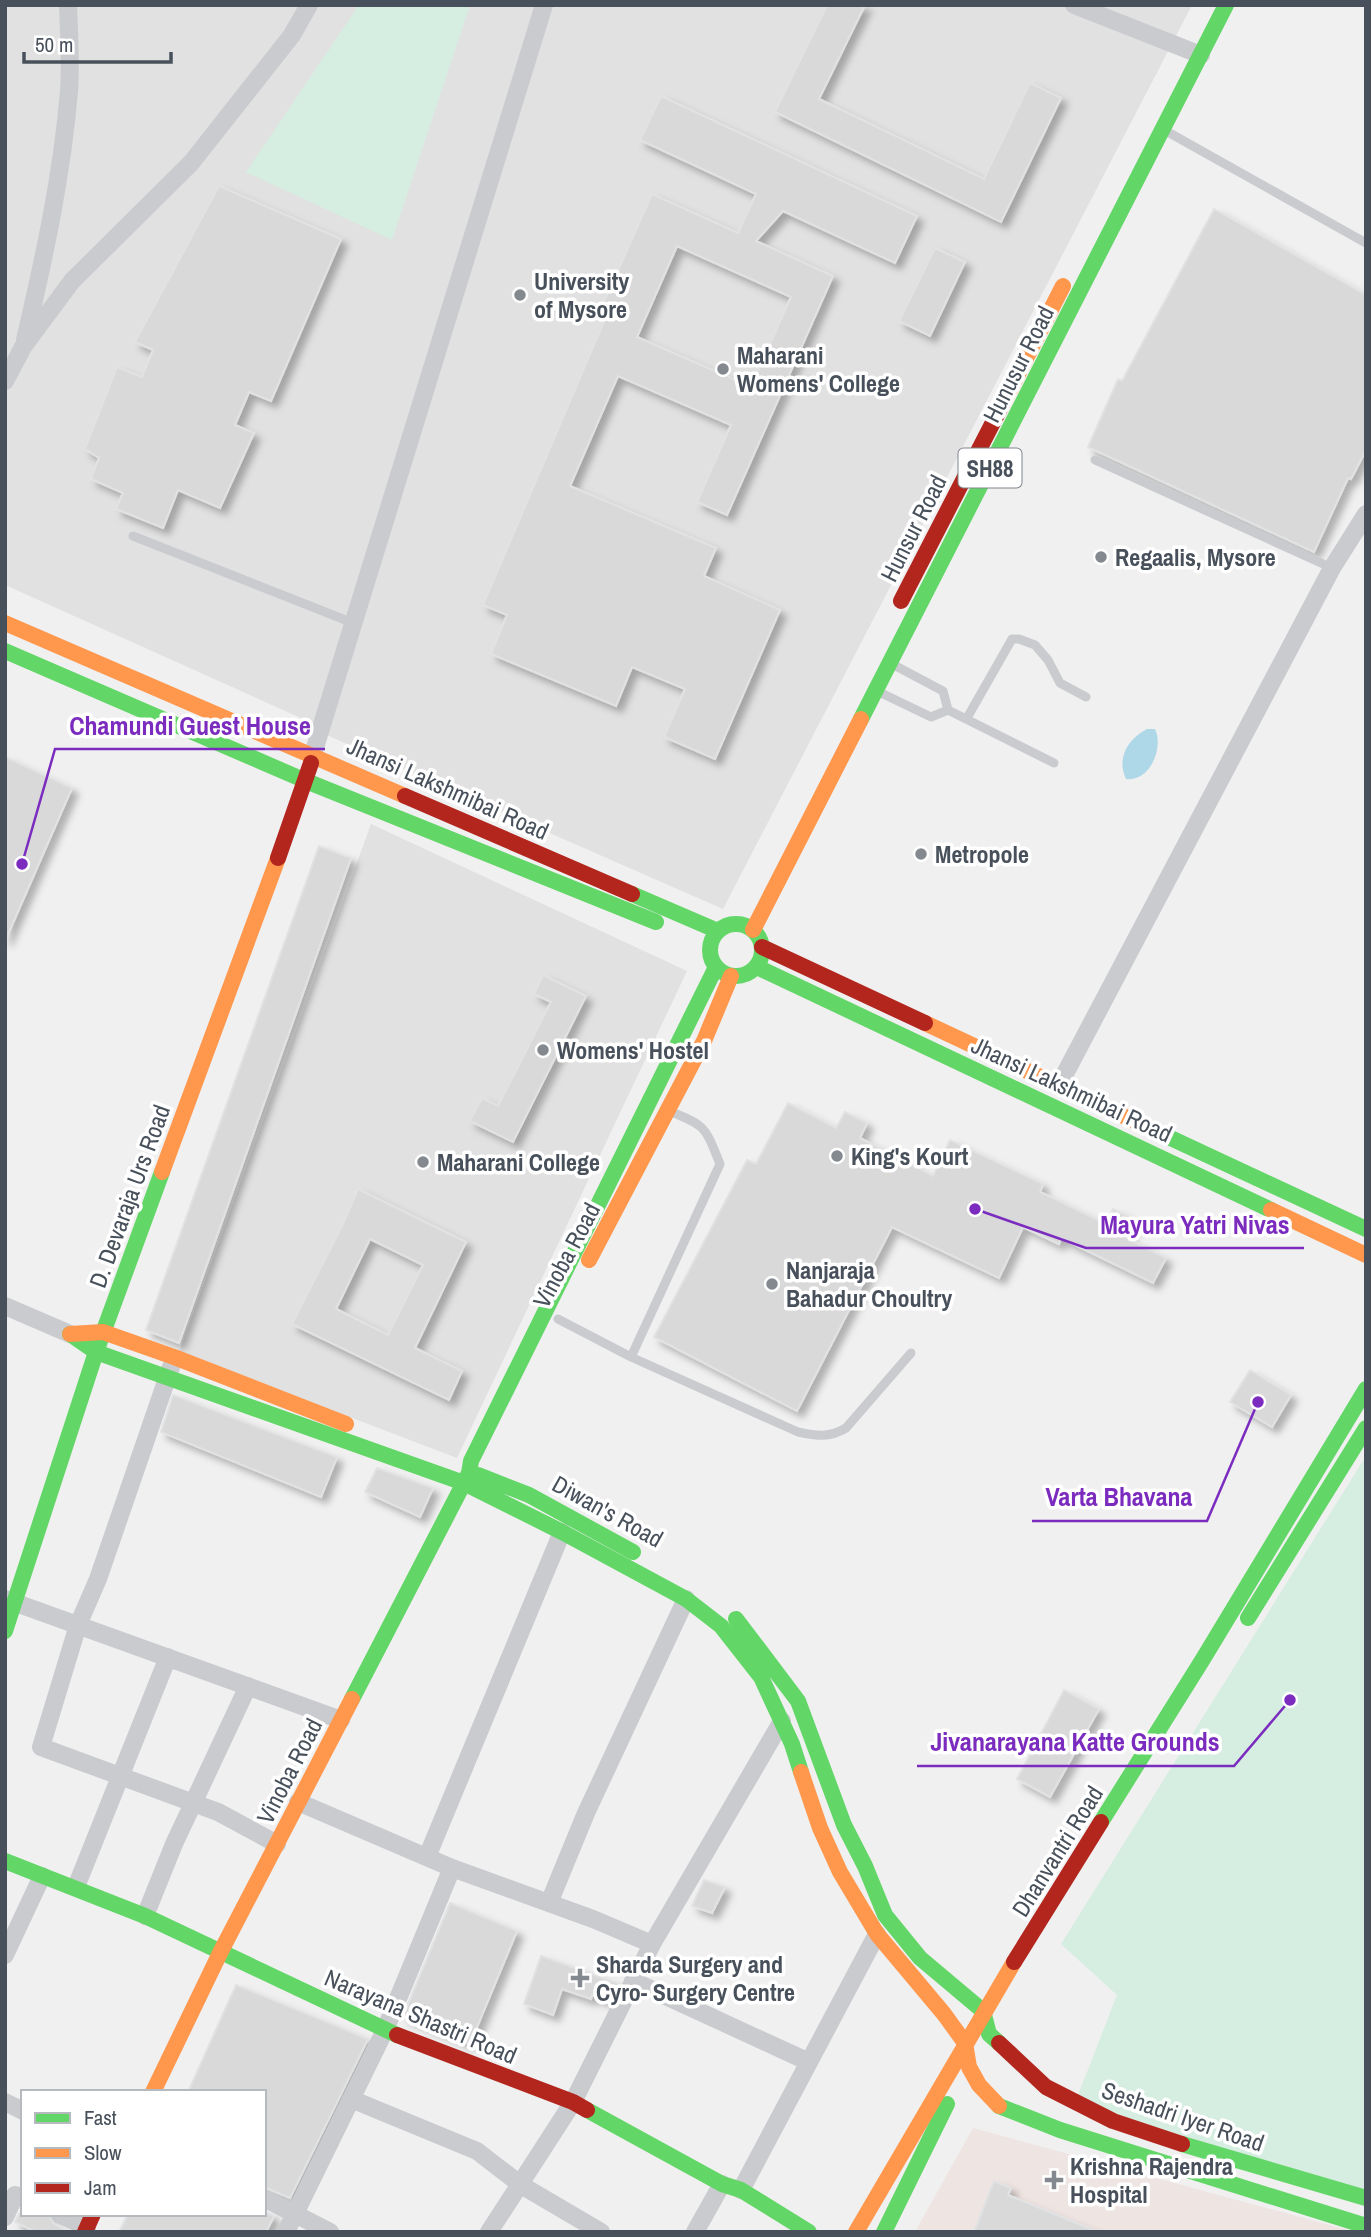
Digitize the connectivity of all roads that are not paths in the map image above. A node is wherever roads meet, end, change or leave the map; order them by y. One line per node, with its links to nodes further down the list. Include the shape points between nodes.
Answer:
1 (68, 5): 10 (street, via 69,88 63,150)
2 (309, 5): 10 (street, via 292,35 191,163 72,281)
3 (544, 5): 18 (street)
4 (1074, 5): 6 (street)
5 (1226, 5): 6 (street, Hunusur Road / SH88)
6 (1189, 51): 7 (street, Hunusur Road / SH88)
7 (1163, 130): 8 (lane); 20 (street, Hunusur Road / SH88)
8 (1366, 243)
9 (1070, 271): 16 (street, Hunsur Road)
10 (23, 347): 11 (street)
11 (5, 382)
12 (1095, 460): 15 (lane)
13 (1366, 514): 15 (street)
14 (134, 536): 18 (lane)
15 (1332, 568): 34 (street)
16 (894, 614)
17 (5, 623): 25 (street, Jhansi Lakshmibai Road)
18 (353, 623): 25 (street)
19 (5, 651): 27 (street, Jhansi Lakshmibai Road)
20 (890, 663): 21 (street, Hunusur Road / SH88); 23 (lane, via 943,691)
21 (876, 690): 23 (lane, via 930,717); 28 (street, Hunusur Road / SH88)
22 (1086, 697): 24 (lane, via 1060,683 1035,645 1012,639)
23 (948, 710): 24 (lane)
24 (967, 718): 26 (lane)
25 (313, 754): 27 (street, D. Devaraja Urs Road); 29 (street, Jhansi Lakshmibai Road)
26 (1054, 763)
27 (306, 781): 29 (street, Jhansi Lakshmibai Road); 40 (street, D. Devaraja Urs Road)
28 (745, 922): 29 (street, via 726,926); 30 (street)
29 (715, 937): 31 (street, via 710,955)
30 (762, 947): 32 (street); 34 (street, Jhansi Lakshmibai Road)
31 (716, 967): 33 (street); 49 (street, Vinoba Road)
32 (757, 967): 33 (street, via 743,976); 37 (street, Jhansi Lakshmibai Road)
33 (731, 976): 35 (street, Vinoba Road)
34 (1059, 1084): 36 (street, Jhansi Lakshmibai Road)
35 (667, 1111): 39 (street, Vinoba Road); 45 (lane, via 696,1122 707,1133 720,1164)
36 (1366, 1229)
37 (1366, 1255)
38 (5, 1306): 41 (street, Diwan's Road)
39 (558, 1319): 45 (lane); 49 (street, Vinoba Road, via 481,1467)
40 (103, 1332): 41 (street, Diwan's Road); 42 (street, D. Devaraja Urs Road); 44 (street, Diwan's Road)
41 (71, 1334): 42 (street)
42 (96, 1352): 46 (street); 52 (street, D. Devaraja Urs Road)
43 (911, 1353): 45 (lane, via 846,1428 818,1437)
44 (174, 1357): 46 (street); 49 (street, Diwan's Road)
45 (631, 1357)
46 (167, 1378): 49 (street); 53 (street)
47 (1366, 1389): 57 (street, Dhanvantri Road)
48 (1366, 1428): 55 (street)
49 (466, 1478): 50 (street); 60 (street, Vinoba Road); 79 (street, Diwan's Road, via 487,1477 569,1515 692,1585 730,1612 798,1701 844,1825 885,1915 920,1958)
50 (562, 1532): 51 (street); 66 (street)
51 (686, 1599): 61 (street, via 721,1626 761,1677); 71 (street, via 586,1813)
52 (10, 1600): 53 (street); 54 (street, D. Devaraja Urs Road)
53 (78, 1625): 56 (street); 62 (street, via 41,1747)
54 (5, 1631)
55 (1238, 1633)
56 (168, 1657): 58 (street); 62 (street)
57 (1215, 1661): 59 (street, Dhanvantri Road); 79 (street, Dhanvantri Road)
58 (248, 1686): 60 (street); 64 (street)
59 (1195, 1703)
60 (341, 1720): 63 (street, Vinoba Road)
61 (782, 1721): 73 (street, via 839,1872); 74 (street)
62 (121, 1775): 64 (street); 70 (street)
63 (298, 1802): 65 (street, Vinoba Road); 66 (street)
64 (194, 1803): 65 (street); 72 (street)
65 (277, 1844): 75 (street, Vinoba Road)
66 (427, 1857): 68 (street)
67 (5, 1861): 69 (street, Narayana Shastri Road)
68 (452, 1868): 71 (street); 80 (street)
69 (42, 1876): 70 (street, Narayana Shastri Road); 76 (street)
70 (76, 1887): 72 (street, Narayana Shastri Road)
71 (550, 1903): 74 (street)
72 (145, 1916): 75 (street, Narayana Shastri Road)
73 (877, 1934): 82 (street); 83 (street)
74 (652, 1944): 78 (street)
75 (220, 1952): 80 (street, Narayana Shastri Road); 85 (street, Vinoba Road)
76 (5, 1955)
77 (1025, 1975): 81 (street)
78 (634, 1981): 83 (street); 88 (street)
79 (983, 2011): 81 (street); 82 (street, Dhanvantri Road)
80 (384, 2030): 86 (street); 88 (street, Narayana Shastri Road)
81 (989, 2034): 84 (street); 94 (street, Seshadri Iyer Road, via 1046,2087 1113,2121)
82 (965, 2043): 84 (street); 107 (street, Dhanvantri Road)
83 (809, 2062): 92 (street)
84 (969, 2067): 100 (street, via 1001,2108); 108 (street)
85 (154, 2090)
86 (351, 2099): 91 (street, via 477,2151); 96 (street)
87 (5, 2102): 89 (street)
88 (573, 2102): 90 (street, Narayana Shastri Road); 91 (street)
89 (21, 2109)
90 (722, 2184): 92 (street, Narayana Shastri Road); 105 (street)
91 (521, 2185): 103 (street); 104 (street)
92 (741, 2190): 106 (street, Narayana Shastri Road)
93 (21, 2197): 98 (street, via 15,2195)
94 (1366, 2198)
95 (266, 2199): 96 (street)
96 (296, 2213): 101 (street); 102 (street)
97 (65, 2216): 99 (street)
98 (5, 2217)
99 (88, 2224)
100 (1366, 2226)
101 (286, 2232)
102 (330, 2232)
103 (489, 2232)
104 (601, 2232)
105 (695, 2232)
106 (809, 2232)
107 (856, 2232)
108 (884, 2232)

